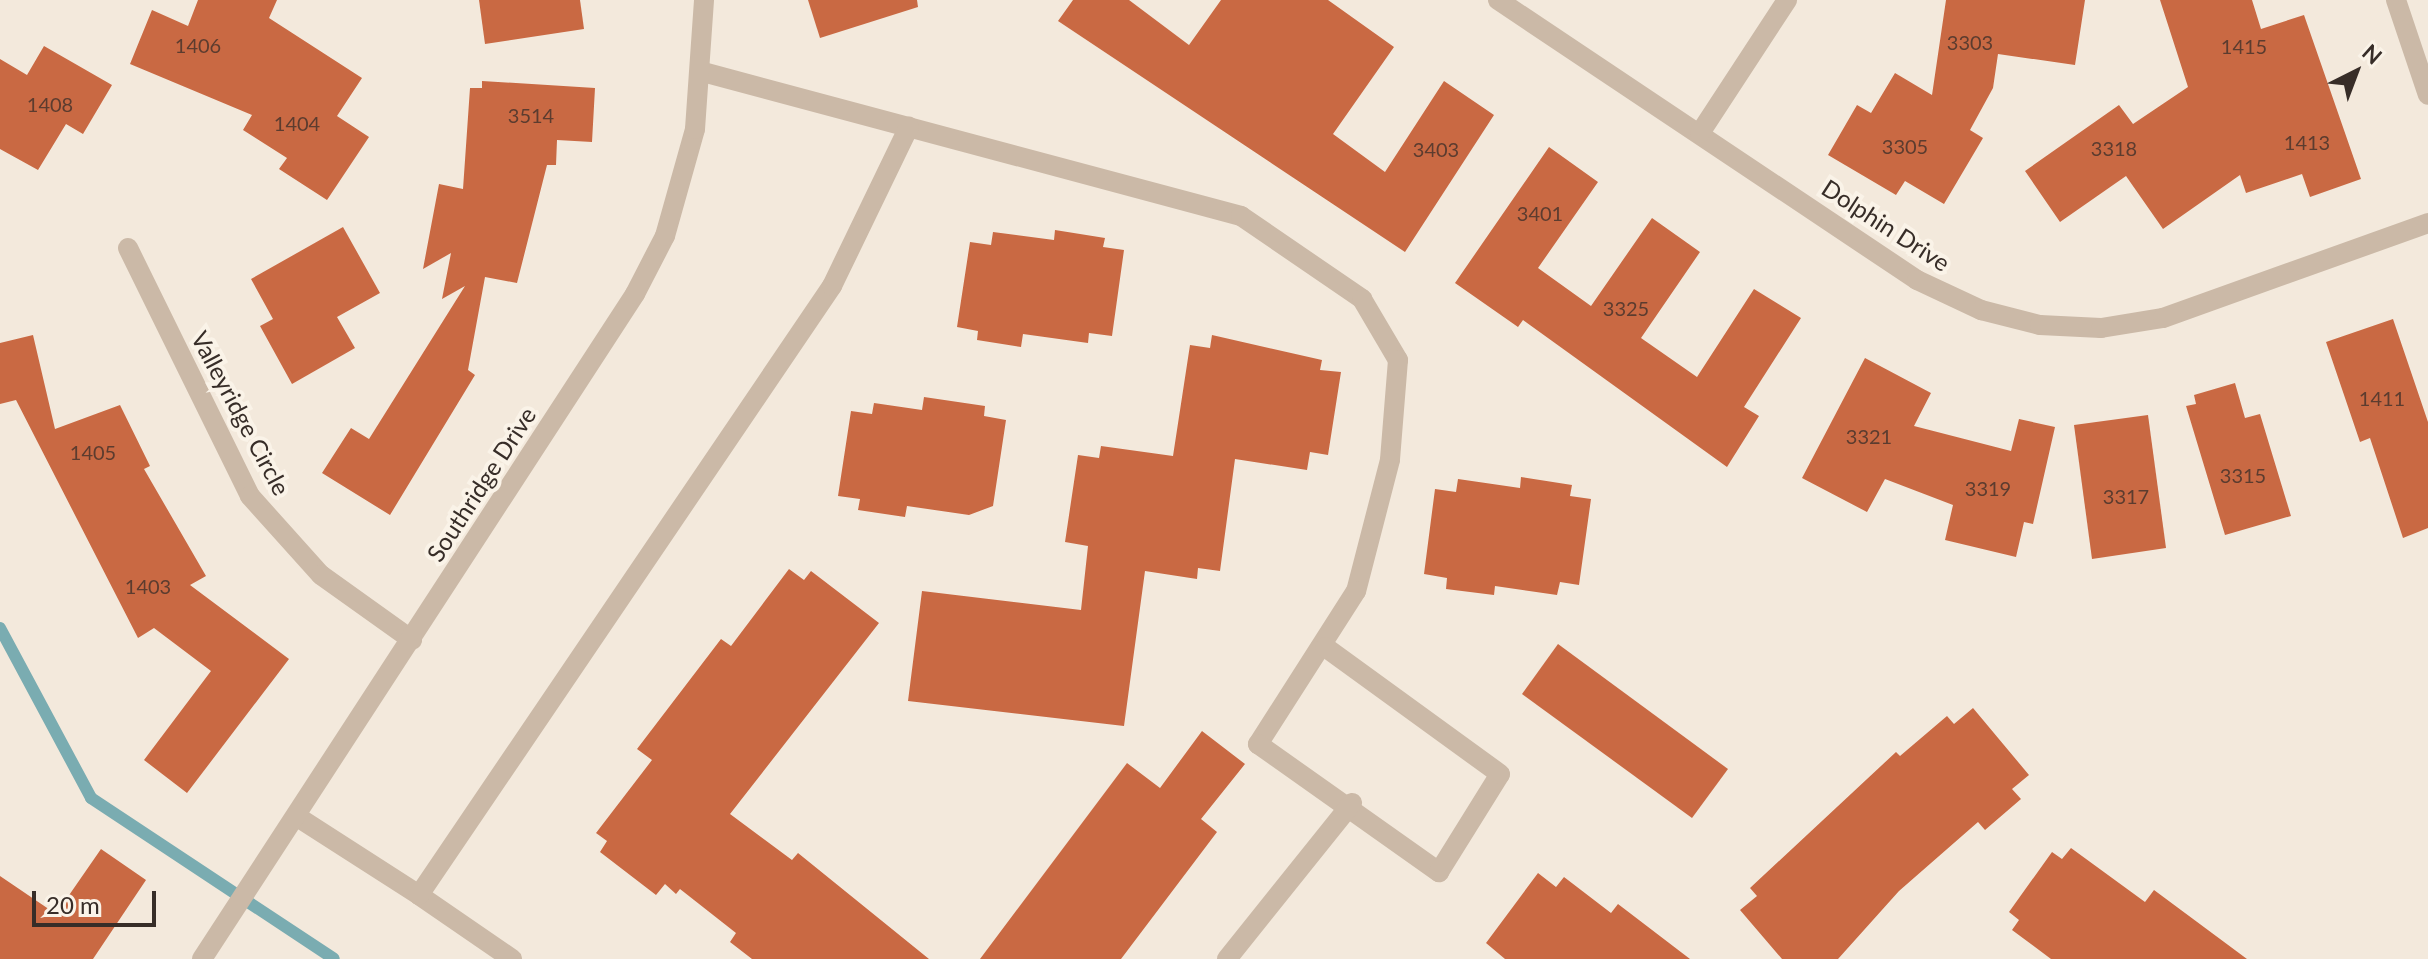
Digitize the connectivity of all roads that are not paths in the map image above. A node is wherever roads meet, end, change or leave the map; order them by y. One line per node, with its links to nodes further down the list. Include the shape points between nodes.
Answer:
1 (704, 0): 5 (street, Southridge Drive)
2 (1498, 0): 8 (street, Dolphin Drive)
3 (1787, 0): 8 (street)
4 (2396, 0): 6 (street)
5 (703, 72): 7 (street); 11 (street, Southridge Drive, via 684,183 665,236)
6 (2428, 95)
7 (909, 127): 12 (street, via 1241,216 1362,299 1398,360 1390,460 1356,591); 15 (street, via 832,286)
8 (1700, 133): 9 (street, Dolphin Drive, via 1917,280 1981,310 2040,325 2101,328 2163,318)
9 (2428, 223)
10 (128, 248): 11 (street, Valleyridge Circle, via 250,496 321,575)
11 (412, 640): 14 (street, Southridge Drive)
12 (1325, 647): 13 (street, via 1258,744); 13 (street, via 1500,774 1439,872)
13 (1352, 803): 18 (street)
14 (296, 816): 15 (street); 16 (street, Southridge Drive)
15 (419, 895): 17 (street)
16 (202, 959)
17 (512, 959)
18 (1227, 959)

